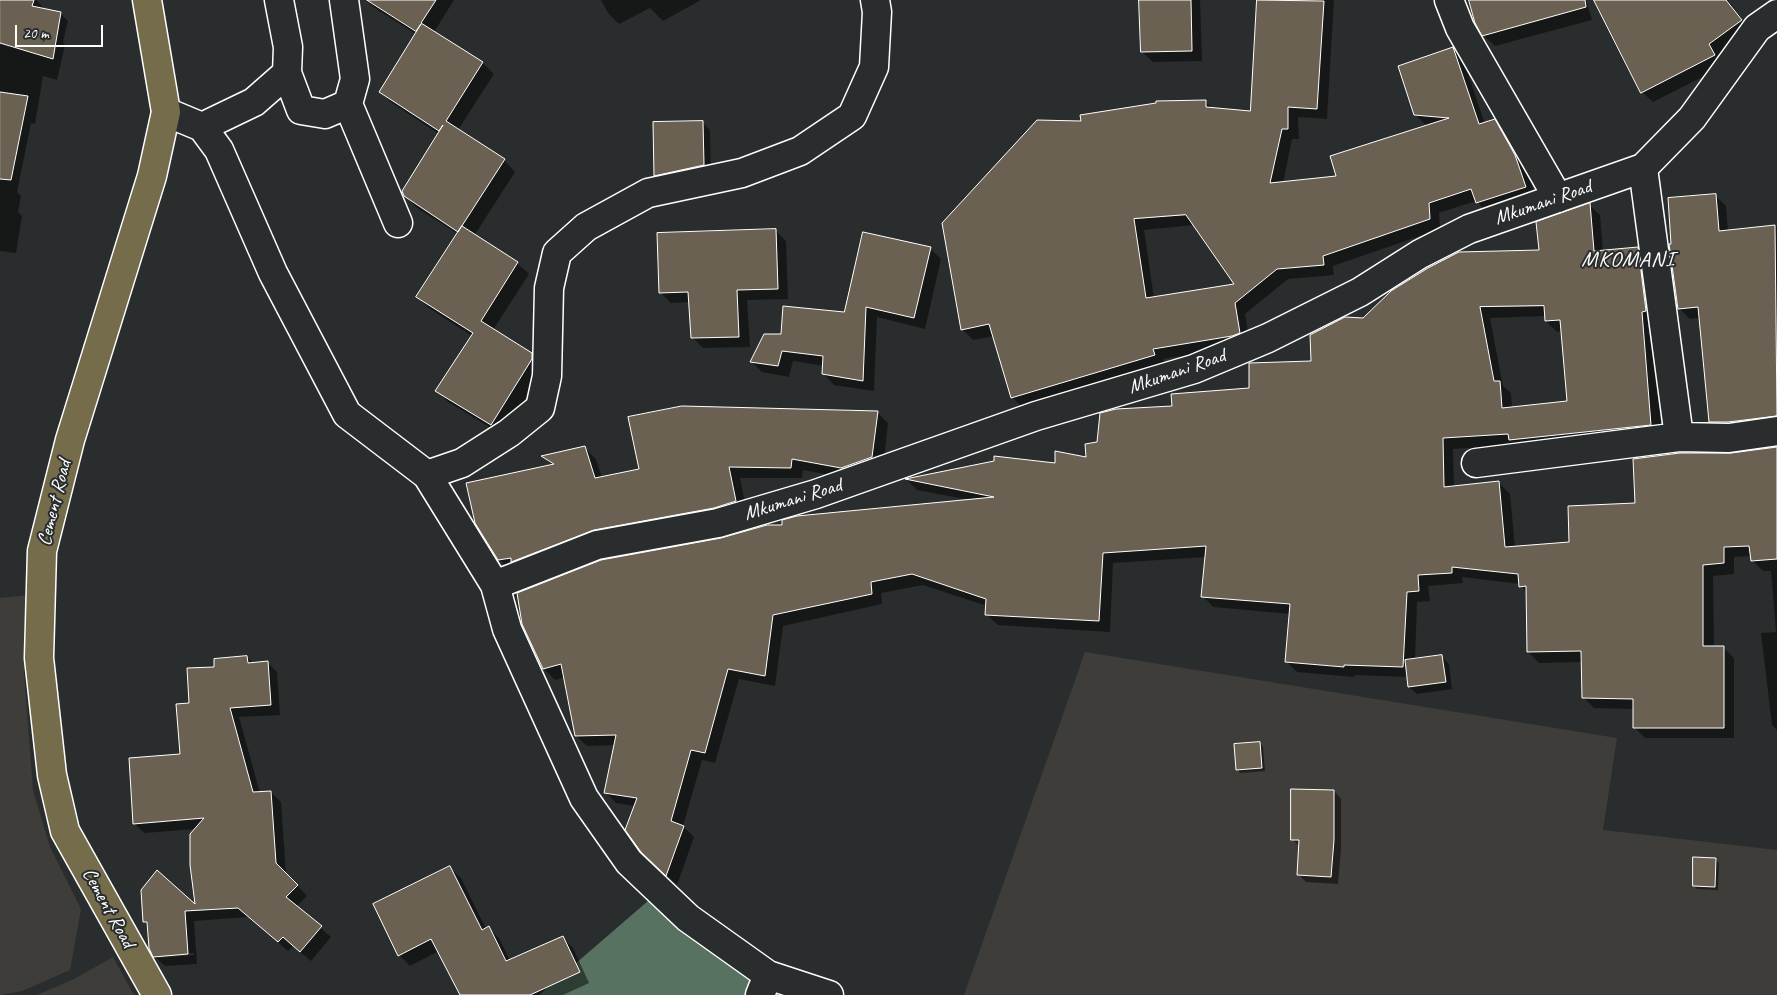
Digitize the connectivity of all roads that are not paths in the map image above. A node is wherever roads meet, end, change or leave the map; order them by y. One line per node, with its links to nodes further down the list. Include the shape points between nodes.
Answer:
1 (148, 0): 9 (main road, Cement Road)
2 (279, 0): 7 (street, via 288,47)
3 (344, 0): 8 (street, via 355,78)
4 (875, 0): 17 (street, via 874,67 852,116 800,151 742,173 648,193 586,228 557,253 549,288 547,376 540,408 462,464)
5 (1449, 0): 12 (street, via 1460,28)
6 (1777, 14): 11 (street, Mkumani Road, via 1757,28 1692,118)
7 (287, 73): 8 (street, via 301,110 325,114); 10 (street, via 254,102)
8 (348, 104): 13 (street)
9 (166, 112): 10 (street); 20 (main road, Cement Road, via 152,176 70,440 42,551 39,658 52,775 65,831)
10 (202, 127): 17 (street, via 220,150 273,272 347,414)
11 (1643, 168): 12 (street, Mkumani Road); 15 (street)
12 (1558, 198): 18 (street, Mkumani Road, via 1469,229 1420,254 1360,292 1268,338 1194,369 1036,416 816,494 718,523 597,545)
13 (398, 223)
14 (1777, 432): 15 (street, via 1729,438)
15 (1679, 437): 16 (street)
16 (1476, 463)
17 (428, 474): 18 (street)
18 (495, 585): 19 (street, via 507,629 584,798 629,862)
19 (764, 985): 21 (street)
20 (156, 995)
21 (829, 995)

